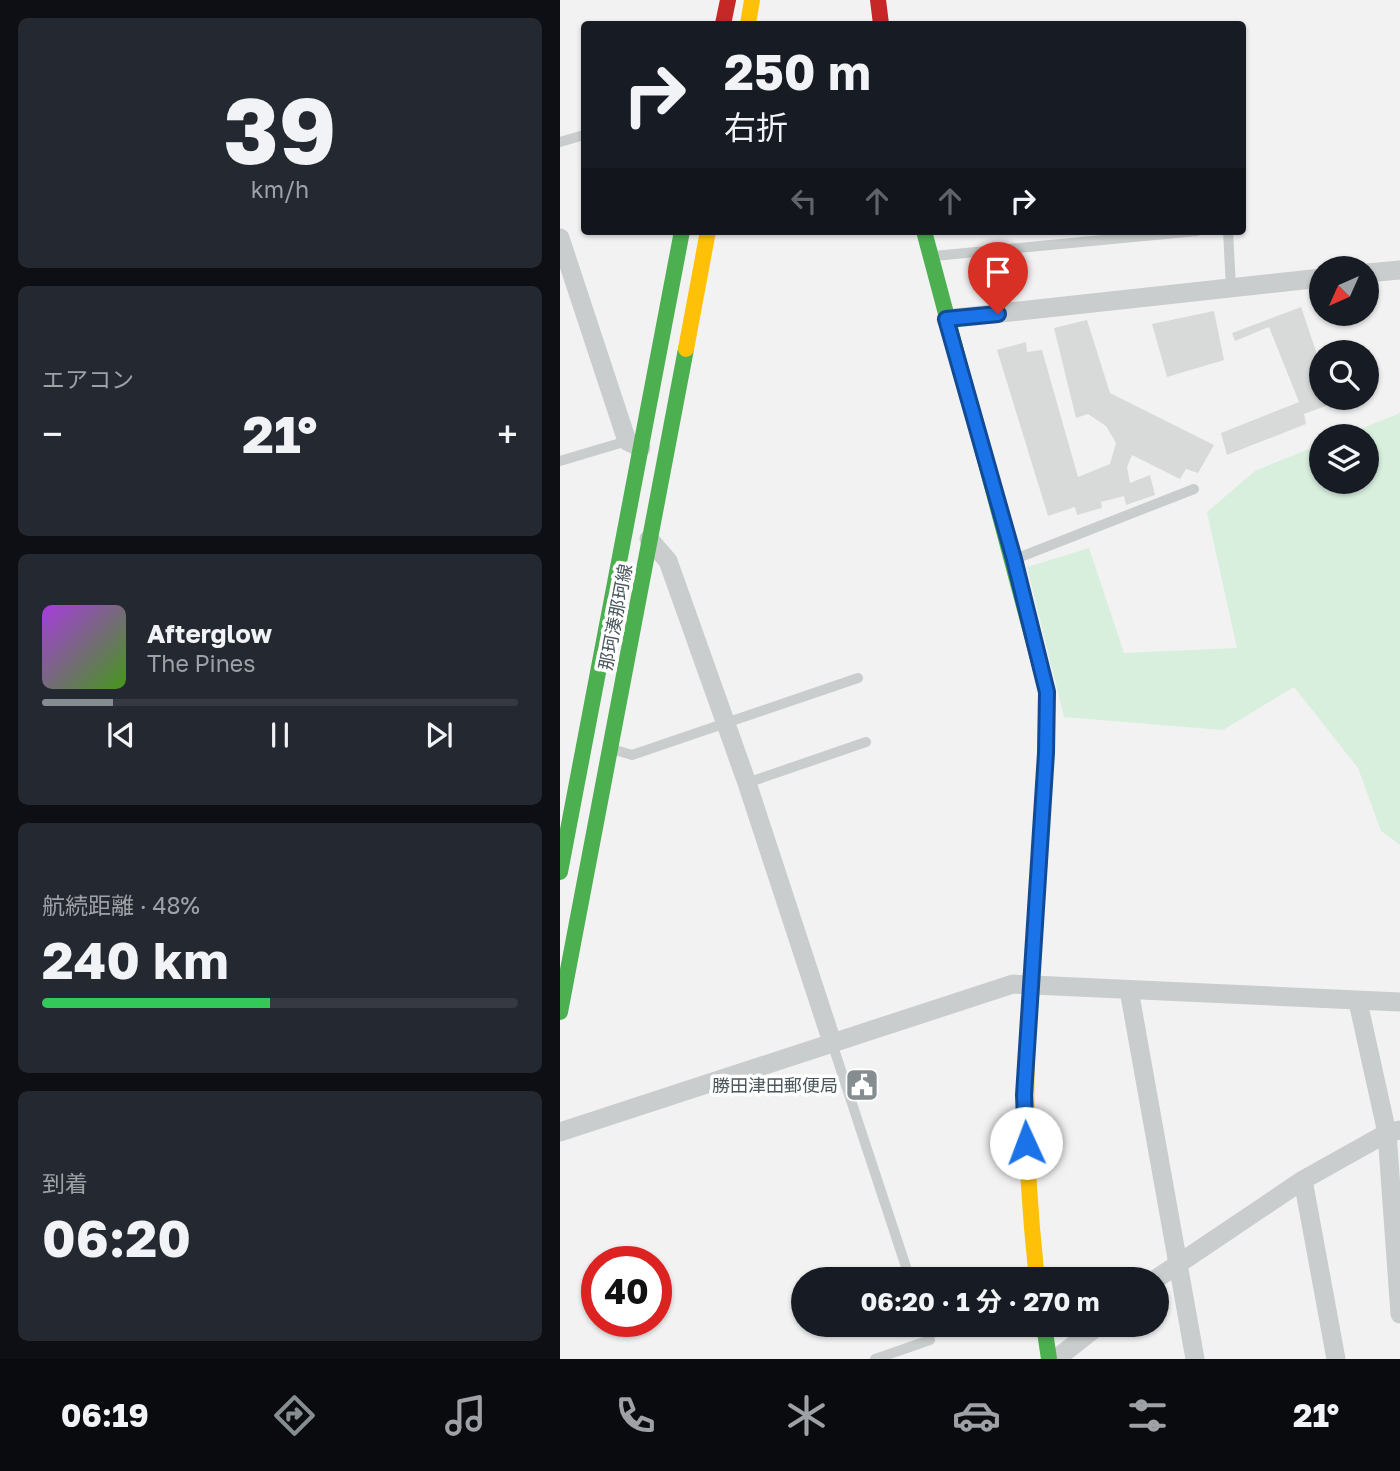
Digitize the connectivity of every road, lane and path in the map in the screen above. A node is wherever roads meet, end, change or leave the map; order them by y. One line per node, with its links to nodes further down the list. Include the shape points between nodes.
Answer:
1 (728, 0): 4 (main road)
2 (752, 0): 5 (main road)
3 (878, 0): 6 (main road)
4 (724, 21)
5 (748, 21)
6 (881, 21)
7 (581, 136): 8 (lane)
8 (560, 142)
9 (681, 235): 21 (main road, 那珂湊那珂線)
10 (707, 235): 24 (main road, 那珂湊那珂線)
11 (925, 235): 15 (main road)
12 (1154, 235): 15 (lane)
13 (1228, 235): 19 (lane)
14 (560, 239): 21 (street)
15 (930, 256): 20 (main road)
16 (1400, 270): 17 (street)
17 (1379, 272)
18 (1309, 279): 19 (street)
19 (1231, 288): 20 (street)
20 (946, 319): 25 (main road)
21 (634, 444): 22 (lane); 31 (main road, 那珂湊那珂線)
22 (560, 461)
23 (1194, 489): 25 (lane)
24 (649, 539): 27 (street, via 668,561); 29 (main road, 那珂湊那珂線)
25 (1014, 559): 32 (main road, via 1047,692)
26 (858, 677): 27 (lane)
27 (727, 723): 29 (lane, via 632,755); 30 (street)
28 (866, 742): 30 (lane)
29 (609, 748): 36 (main road, 那珂湊那珂線)
30 (747, 783): 37 (street)
31 (561, 865)
32 (1032, 987): 33 (street); 37 (street, via 1013,984); 43 (main road, via 1024,1095)
33 (1129, 990): 34 (street); 41 (street)
34 (1359, 1002): 35 (street); 38 (street)
35 (1400, 1002)
36 (560, 1012)
37 (832, 1042): 39 (street); 42 (lane)
38 (1393, 1131): 40 (street); 45 (street)
39 (560, 1132)
40 (1303, 1180): 41 (street); 53 (street)
41 (1178, 1262): 44 (street); 52 (street)
42 (906, 1267)
43 (1036, 1267)
44 (1169, 1269)
45 (1399, 1304)
46 (929, 1337): 49 (lane)
47 (1046, 1337): 50 (main road)
48 (1084, 1337): 51 (street)
49 (875, 1359)
50 (1049, 1359)
51 (1056, 1359)
52 (1195, 1359)
53 (1336, 1359)

